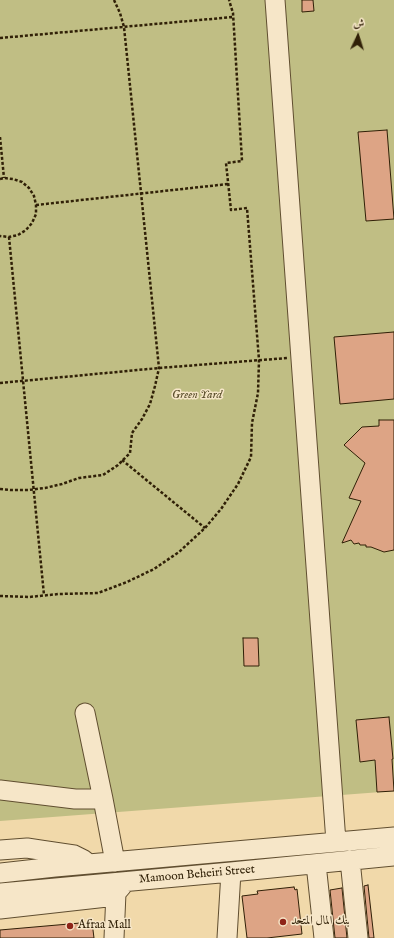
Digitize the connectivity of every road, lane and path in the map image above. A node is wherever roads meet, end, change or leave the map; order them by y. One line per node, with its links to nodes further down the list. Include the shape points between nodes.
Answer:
1 (114, 0): 5 (path)
2 (229, 0): 4 (path)
3 (275, 0): 15 (street)
4 (234, 17): 5 (path); 10 (path, via 242,161 226,163)
5 (124, 27): 6 (path); 11 (path)
6 (0, 38)
7 (0, 137): 8 (path)
8 (4, 178): 9 (path); 12 (path, via 26,185 34,196)
9 (0, 179)
10 (228, 184): 11 (path); 16 (path, via 231,210 247,208)
11 (141, 194): 12 (path); 17 (path)
12 (36, 205): 14 (path, via 32,223 18,235)
13 (0, 236): 14 (path)
14 (9, 237): 18 (path)
15 (301, 357): 16 (path); 30 (street)
16 (259, 360): 17 (path); 23 (path, via 251,457 238,484)
17 (158, 368): 18 (path); 20 (path, via 150,404 132,433 130,453)
18 (23, 381): 19 (path); 22 (path)
19 (0, 383)
20 (122, 460): 22 (path, via 103,475 78,478); 23 (path)
21 (0, 489): 22 (path)
22 (34, 490): 24 (path)
23 (205, 528): 24 (path, via 179,552 154,569 127,582 98,593)
24 (44, 595): 25 (path)
25 (0, 596)
26 (85, 713): 28 (street)
27 (0, 790): 28 (street, via 75,799)
28 (103, 799): 34 (street)
29 (394, 837): 30 (street, Mamoon Beheiri Street)
30 (336, 842): 34 (street, Mamoon Beheiri Street)
31 (0, 850): 35 (street, via 27,848 74,856)
32 (394, 856): 33 (street, Mamoon Beheiri Street)
33 (350, 860): 36 (street, Mamoon Beheiri Street); 45 (street)
34 (120, 862): 35 (street, Mamoon Beheiri Street); 39 (street)
35 (93, 864): 38 (street, Mamoon Beheiri Street)
36 (316, 864): 37 (street, Mamoon Beheiri Street); 44 (street)
37 (231, 872): 39 (street, Mamoon Beheiri Street); 43 (street)
38 (0, 873)
39 (120, 889): 40 (street, Mamoon Beheiri Street); 41 (street); 42 (street)
40 (0, 893)
41 (0, 909)
42 (114, 938)
43 (227, 938)
44 (324, 938)
45 (358, 938)

